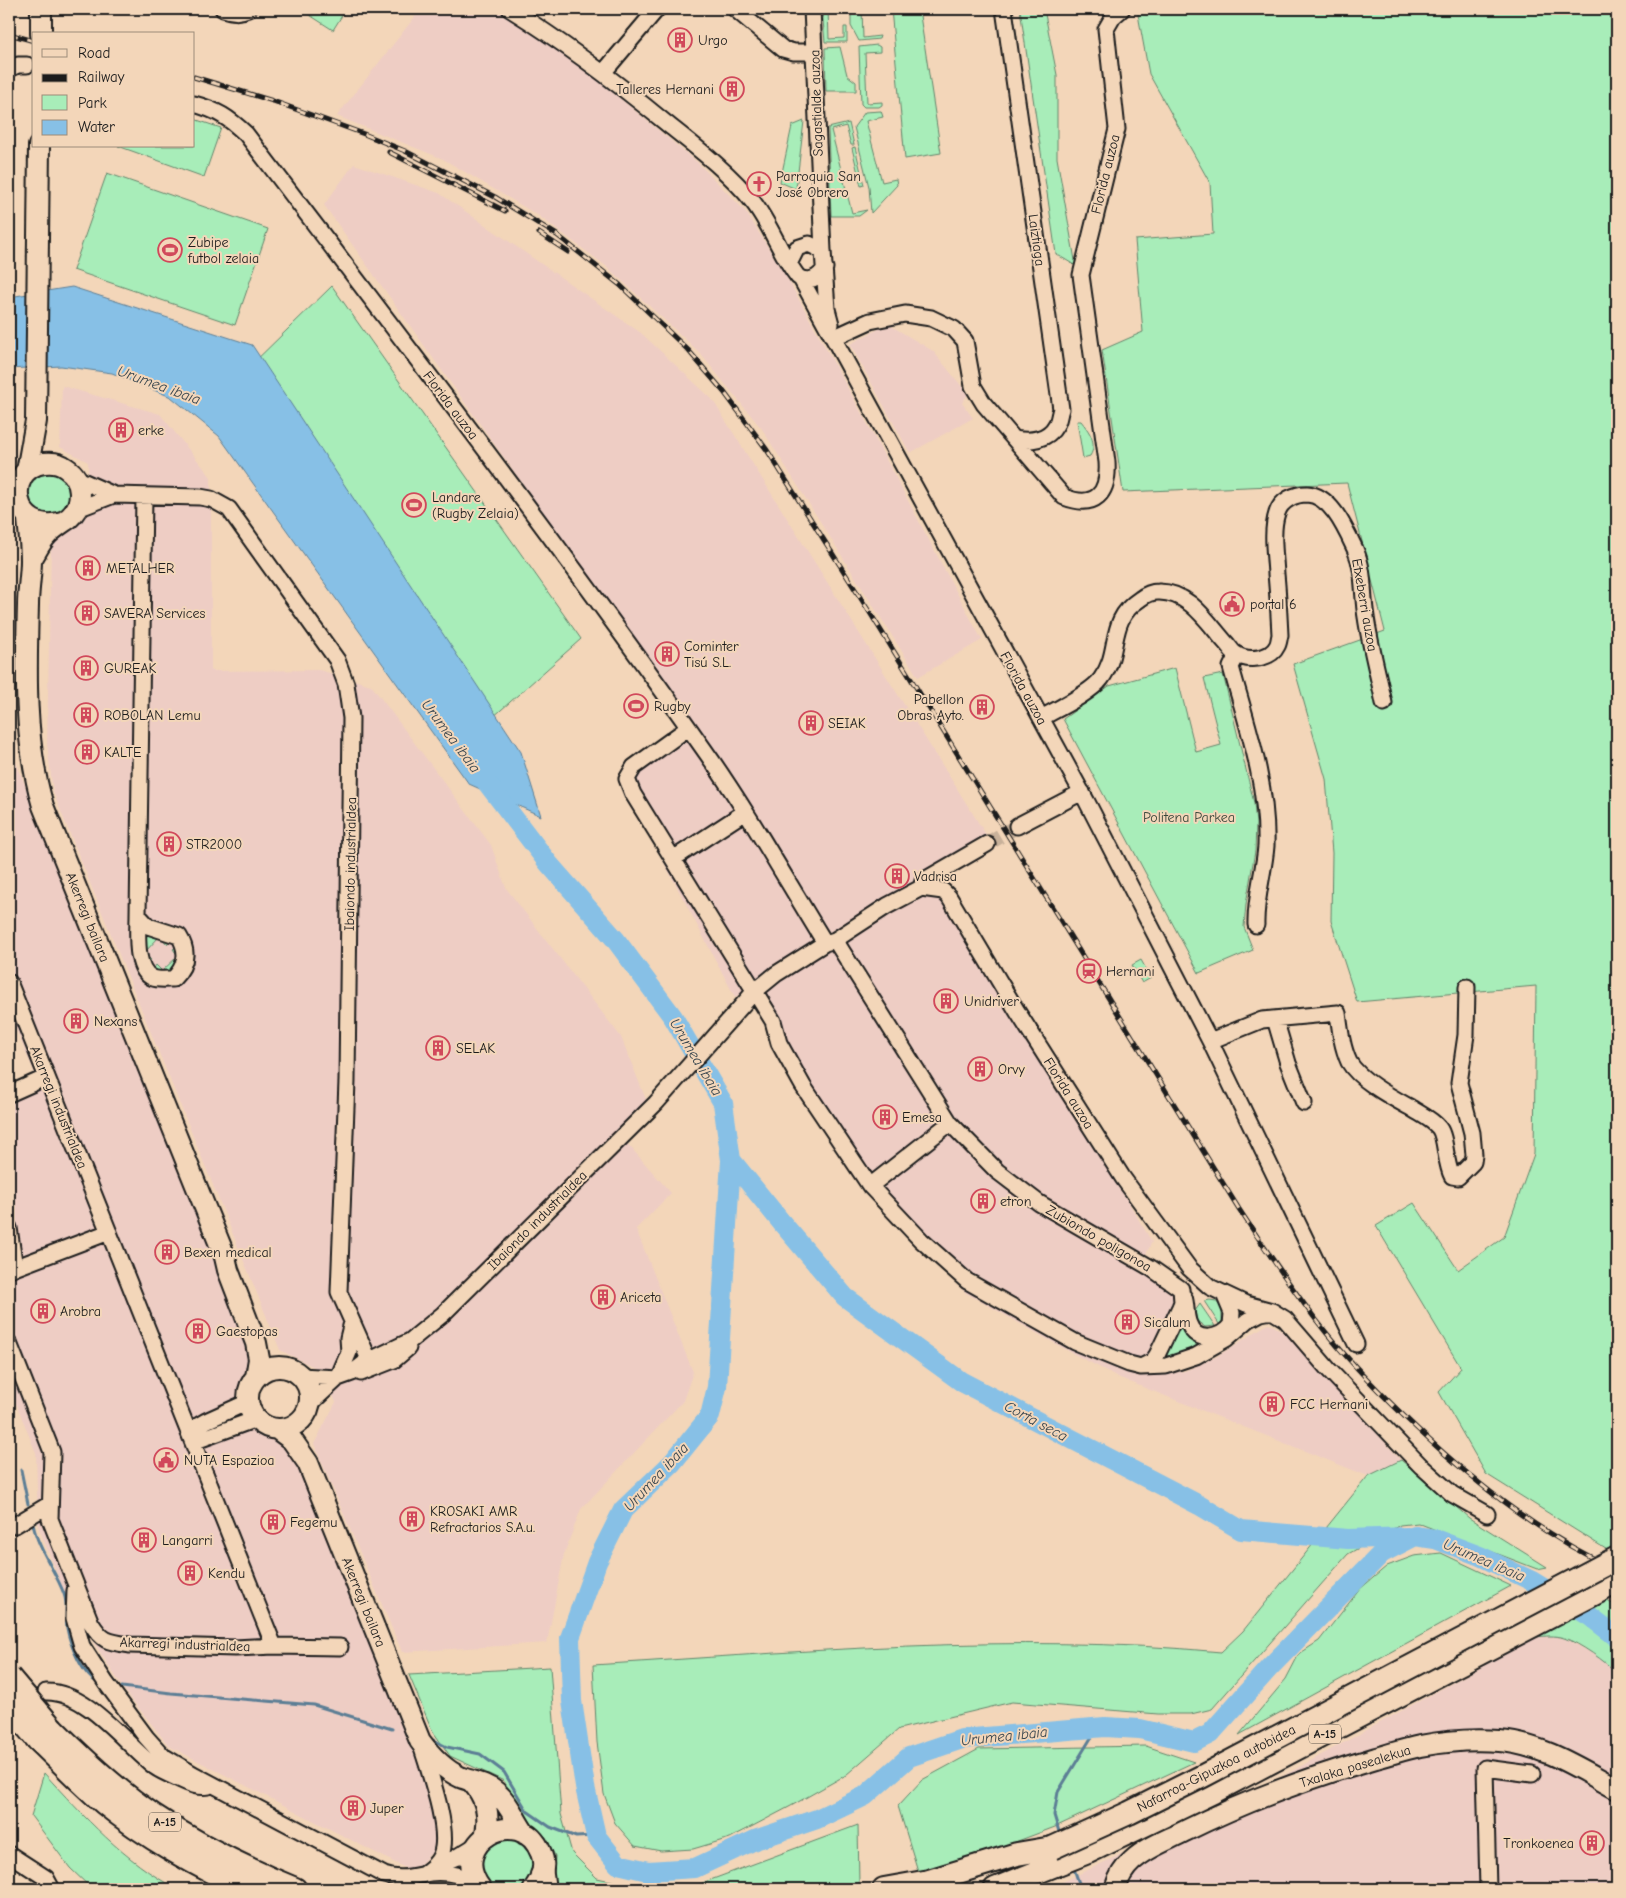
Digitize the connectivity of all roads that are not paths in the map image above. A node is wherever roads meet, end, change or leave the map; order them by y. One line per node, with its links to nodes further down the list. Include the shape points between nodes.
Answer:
1 (41, 9): 10 (main road)
2 (223, 9): 3 (street, via 241,12)
3 (248, 9)
4 (510, 9): 14 (street)
5 (657, 9): 14 (street)
6 (735, 9): 11 (street, via 783,49)
7 (812, 9): 11 (street, Sagastialde auzoa)
8 (1004, 9): 26 (street, Laiztiaga, via 1061,409 1057,425 1050,433 1028,441)
9 (1122, 9): 26 (street, Florida auzoa, via 1106,29 1117,129 1081,275 1107,462 1108,478 1104,488 1089,502 1076,502 1064,497)
10 (41, 32)
11 (814, 52): 17 (street, Sagastialde auzoa)
12 (27, 65): 13 (street)
13 (9, 69)
14 (603, 73): 18 (street, via 730,178 753,203)
15 (195, 104): 38 (street, Florida auzoa, via 229,118 246,134 508,480)
16 (39, 148): 25 (main road)
17 (822, 228): 19 (street); 20 (street, Sagastialde auzoa)
18 (777, 241): 19 (street); 21 (street)
19 (803, 246): 20 (street); 21 (street)
20 (823, 252): 22 (street)
21 (789, 264): 23 (street)
22 (825, 268): 23 (street, via 817,278); 24 (street, Florida auzoa, via 827,309)
23 (801, 279): 24 (street, Florida auzoa)
24 (835, 338): 26 (street, via 870,321 906,314 931,318 954,329 965,342 972,386); 37 (street, Florida auzoa)
25 (36, 422): 27 (main road, via 41,438); 28 (main road)
26 (1015, 439)
27 (57, 464): 28 (main road, via 41,463); 29 (main road, via 64,466)
28 (19, 477): 32 (main road)
29 (76, 478): 30 (street); 33 (main road, via 80,494)
30 (114, 495): 31 (street, Ibaiondo industrialdea); 33 (street)
31 (144, 496): 47 (street); 69 (street, Ibaiondo industrialdea, via 200,497 229,509 337,660 346,684 351,718 347,1080 339,1292)
32 (19, 506): 33 (main road, via 36,522 45,525); 34 (main road, Akerregi bailara)
33 (69, 516): 34 (main road, via 47,535)
34 (31, 560): 62 (main road, Akerregi bailara, via 28,726 36,782)
35 (1237, 655): 36 (street, Etxeberri auzoa, via 1264,657 1277,647 1280,635 1275,558 1277,512 1293,496 1308,494 1324,499 1356,550); 37 (street, via 1192,605 1170,593 1156,592 1134,603 1120,618 1110,660 1101,679); 48 (street, via 1231,667 1261,782 1265,813 1266,847 1255,913)
36 (1384, 703)
37 (1041, 718): 39 (street, Florida auzoa)
38 (688, 728): 40 (street, Florida auzoa); 43 (street, via 634,767 628,779 633,794)
39 (1076, 795): 41 (street); 54 (street, Florida auzoa)
40 (745, 812): 43 (street); 49 (street, Florida auzoa)
41 (1017, 826)
42 (987, 844): 44 (street)
43 (673, 859): 52 (street)
44 (952, 865): 45 (street, via 923,881); 46 (street)
45 (921, 888): 46 (street); 49 (street)
46 (943, 891): 65 (street, Florida auzoa, via 1123,1178 1189,1268 1203,1283)
47 (138, 915)
48 (1256, 926)
49 (830, 942): 52 (street, via 776,974); 58 (street, Zubiondo poligonoa)
50 (9, 982): 55 (street, Akarregi industrialdea)
51 (1467, 987): 53 (street, via 1466,1035 1459,1083 1472,1132 1474,1155 1473,1162 1458,1177 1452,1176 1448,1169 1441,1130 1434,1122 1381,1091 1350,1063 1338,1013)
52 (754, 992): 59 (street, via 773,1020 779,1043 803,1086); 71 (street, Ibaiondo industrialdea, via 669,1088 443,1314)
53 (1275, 1019): 54 (street, via 1262,1020); 57 (street)
54 (1210, 1041): 74 (street, Florida auzoa)
55 (47, 1077): 56 (street); 61 (street, Akarregi industrialdea)
56 (9, 1094)
57 (1304, 1103)
58 (950, 1123): 59 (street); 64 (street, Zubiondo poligonoa, via 997,1171 1039,1203)
59 (870, 1186): 79 (street, via 921,1240 967,1281 1075,1342)
60 (9, 1228): 63 (street)
61 (108, 1232): 63 (street); 83 (street, Akarregi industrialdea)
62 (225, 1257): 78 (main road); 82 (main road, via 256,1343 259,1359)
63 (12, 1269)
64 (1181, 1289): 68 (street, via 1188,1323 1196,1334 1208,1338 1221,1333 1231,1325); 79 (street, via 1182,1302 1157,1355)
65 (1224, 1294): 66 (street, Florida auzoa); 68 (street)
66 (1246, 1304): 67 (street, Florida auzoa); 68 (street); 70 (street)
67 (1272, 1310): 70 (street, via 1261,1313); 91 (street, via 1292,1326 1328,1370 1421,1466 1452,1494)
68 (1232, 1313)
69 (352, 1322): 72 (street, Ibaiondo industrialdea); 76 (street, via 353,1336); 81 (street)
70 (1242, 1326): 79 (street, via 1196,1356 1166,1366)
71 (416, 1337): 75 (street, Ibaiondo industrialdea); 77 (street, via 403,1354)
72 (360, 1339): 75 (street, via 382,1346); 76 (street, Ibaiondo industrialdea, via 367,1355)
73 (9, 1343): 90 (street, Akarregi industrialdea, via 52,1452)
74 (1356, 1344)
75 (399, 1346): 76 (street, Ibaiondo industrialdea)
76 (366, 1362): 77 (street); 81 (street)
77 (383, 1366): 81 (street)
78 (282, 1367): 80 (main road); 82 (main road, via 272,1368)
79 (1141, 1367)
80 (300, 1376): 81 (street); 84 (main road, via 311,1394)
81 (345, 1376): 84 (street)
82 (256, 1377): 85 (main road, via 251,1384)
83 (180, 1408): 86 (street); 88 (street, Akarregi industrialdea)
84 (308, 1408): 87 (main road, via 294,1426); 89 (main road)
85 (252, 1410): 86 (street); 87 (main road, via 264,1425); 88 (street)
86 (206, 1421): 88 (street)
87 (277, 1429): 89 (main road, via 292,1440)
88 (191, 1437): 96 (street, Akarregi industrialdea)
89 (308, 1463): 102 (main road, Akerregi bailara)
90 (50, 1504): 92 (street); 95 (street, Akarregi industrialdea, via 50,1519)
91 (1487, 1514)
92 (15, 1525)
93 (1617, 1558): 110 (highway, Nafarroa-Gipuzkoa autobidea / A-15, bridge, via 1203,1776)
94 (1617, 1582): 110 (highway, Nafarroa-Gipuzkoa autobidea / A-15, via 1213,1792 1096,1848)
95 (75, 1584): 96 (street, Akarregi industrialdea, via 95,1630 100,1637 115,1643 235,1648); 105 (street, via 74,1618 82,1646 106,1684 163,1756)
96 (274, 1646): 97 (street)
97 (340, 1647)
98 (9, 1677): 101 (highway, A-15, bridge)
99 (46, 1692): 105 (street, via 80,1703 157,1768 199,1788)
100 (9, 1706): 101 (highway, A-15, bridge)
101 (45, 1734): 115 (highway, A-15, via 105,1804 198,1864); 116 (highway, A-15, via 84,1760 152,1814 207,1848)
102 (420, 1740): 104 (main road, Akerregi bailara, via 441,1765); 111 (street, via 444,1829 441,1854)
103 (1532, 1774): 121 (street, via 1486,1768)
104 (470, 1780): 107 (main road, Akerregi bailara, via 497,1793); 108 (main road, via 487,1806 488,1822)
105 (215, 1786): 111 (street, via 384,1875 404,1879)
106 (1617, 1789): 120 (main road, Txalaka pasealekua, via 1550,1753 1527,1746 1501,1741 1420,1746 1339,1769 1214,1817 1145,1851 1125,1869)
107 (525, 1834): 108 (main road, via 497,1830); 112 (main road, Akerregi bailara, via 533,1840 542,1856)
108 (481, 1841): 111 (street, via 456,1858); 113 (main road, via 471,1862)
109 (9, 1854): 114 (street, via 46,1878)
110 (1022, 1864): 117 (highway); 118 (highway, Nafarroa-Gipuzkoa autobidea / A-15); 119 (highway, Nafarroa-Gipuzkoa autobidea / A-15)
111 (426, 1872): 113 (street, via 450,1873)
112 (540, 1885)
113 (478, 1886)
114 (52, 1889)
115 (248, 1889)
116 (296, 1889)
117 (884, 1889)
118 (939, 1889)
119 (995, 1889)
120 (1115, 1889)
121 (1488, 1889)

